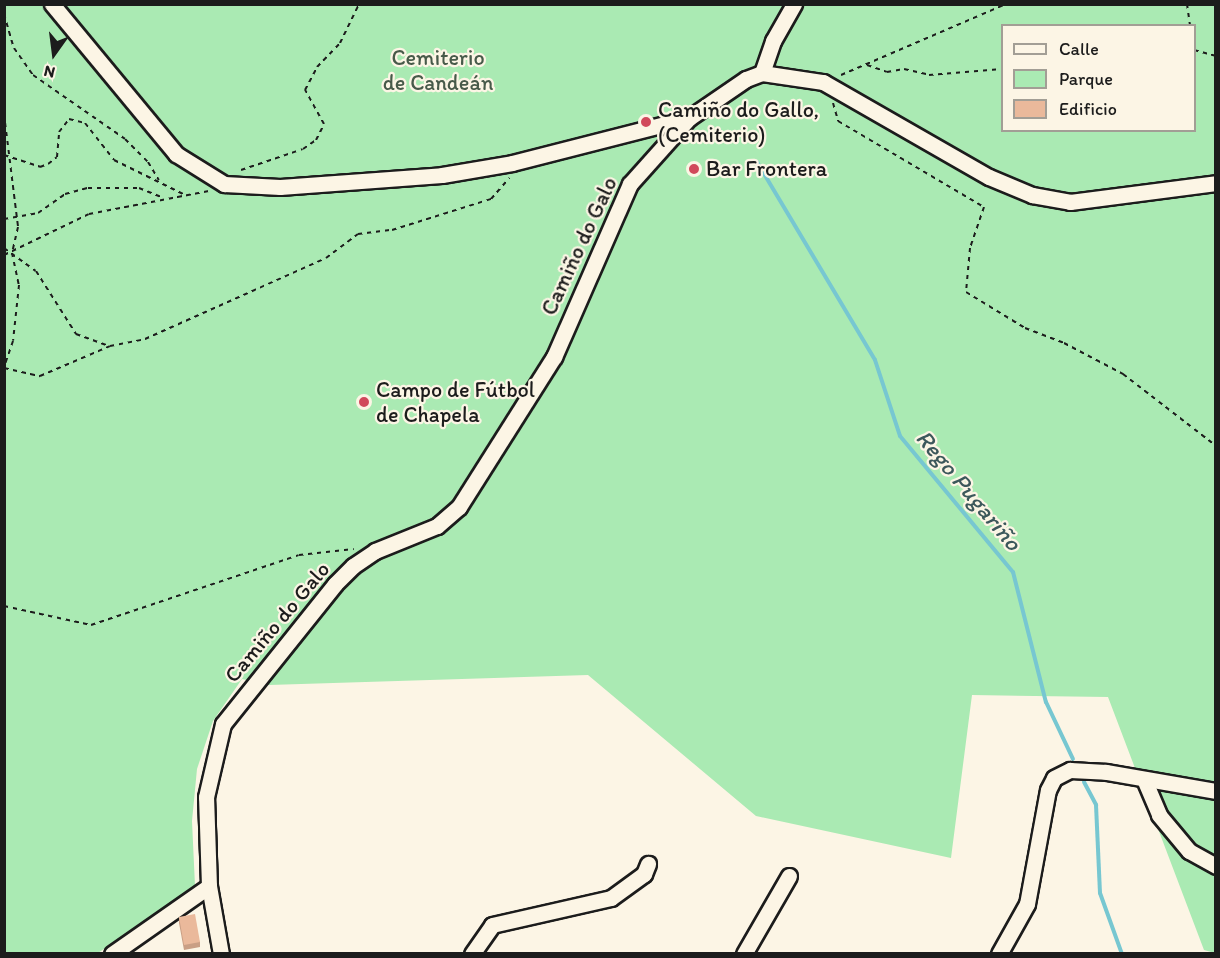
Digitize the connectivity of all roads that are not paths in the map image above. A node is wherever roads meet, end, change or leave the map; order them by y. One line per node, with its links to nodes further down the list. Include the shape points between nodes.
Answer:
1 (52, 4): 4 (street, via 176,154 224,184 280,187 442,175 513,163)
2 (794, 4): 3 (street, via 773,41)
3 (762, 73): 4 (street, via 746,79); 5 (street, via 828,84 989,177 1032,195 1070,202)
4 (689, 118): 11 (street, Camiño do Galo, via 630,184 554,357 459,507 437,526 375,551 335,584 223,724 206,797)
5 (1215, 183)
6 (1144, 779): 7 (street); 9 (street, via 1159,815 1189,851); 16 (street, via 1070,770 1054,778 1048,790 1027,904)
7 (1215, 791)
8 (648, 864): 14 (street, via 644,874 611,898 492,925)
9 (1215, 866)
10 (789, 876): 15 (street)
11 (209, 886): 12 (street); 13 (street, Camiño do Galo)
12 (112, 954)
13 (221, 954)
14 (472, 954)
15 (744, 954)
16 (999, 954)

